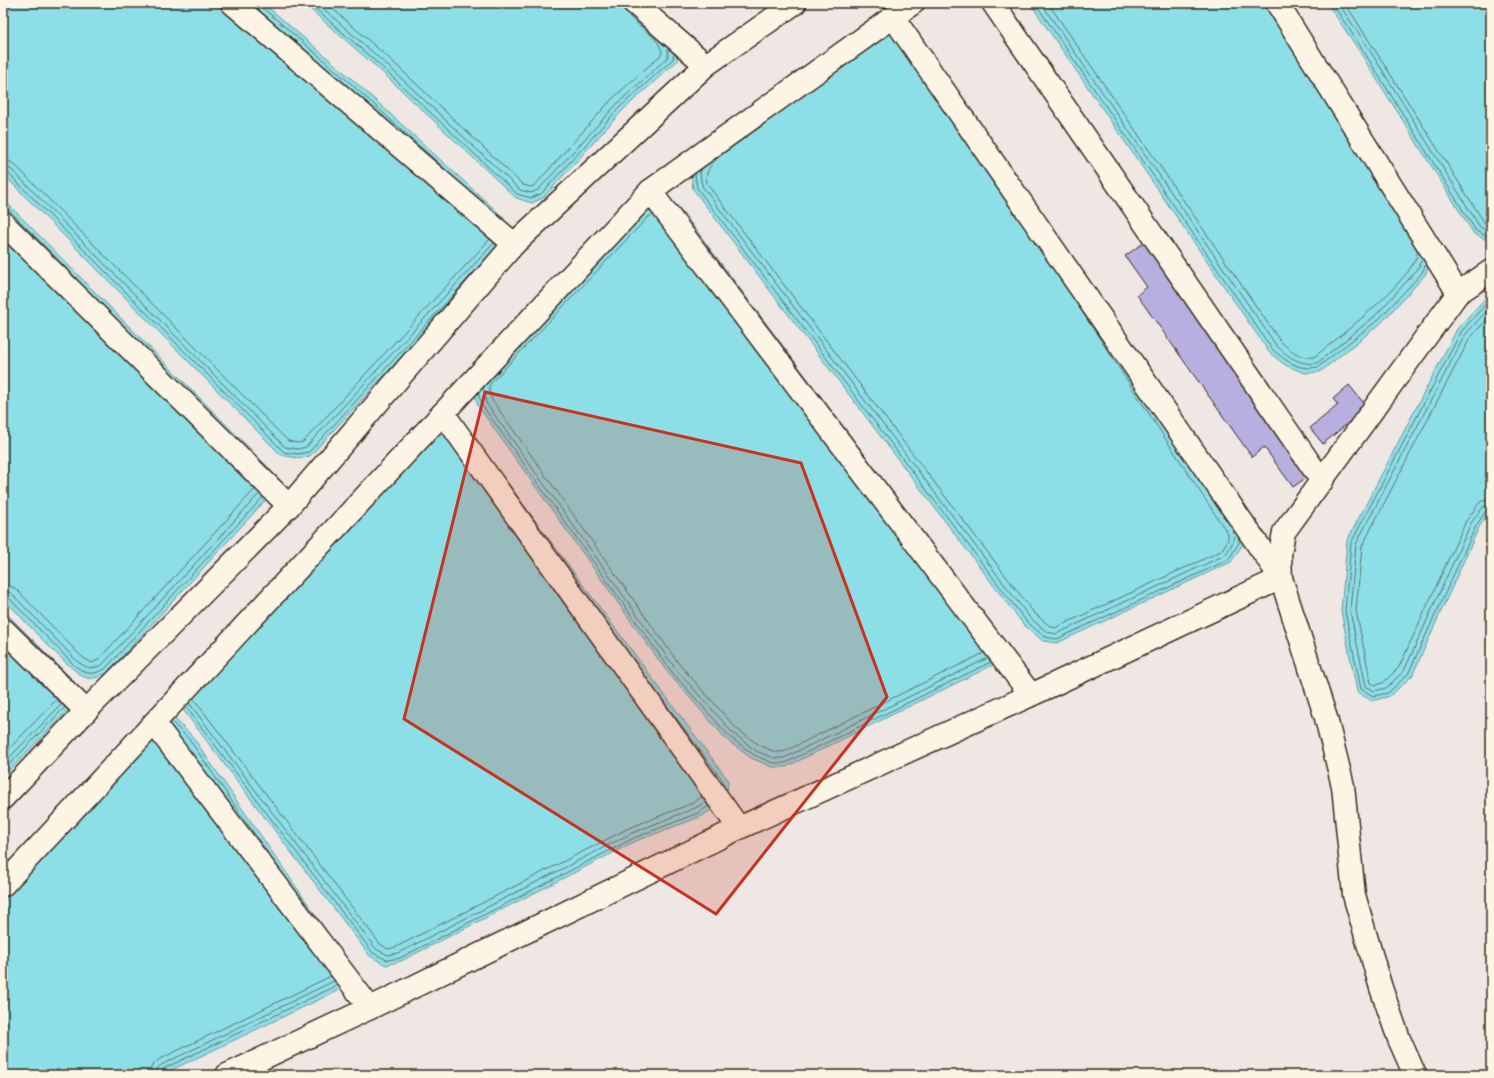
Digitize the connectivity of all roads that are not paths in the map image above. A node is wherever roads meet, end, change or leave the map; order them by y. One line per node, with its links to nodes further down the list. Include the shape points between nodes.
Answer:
1 (232, 3): 11 (lane)
2 (634, 3): 8 (lane)
3 (794, 3): 8 (lane)
4 (913, 3): 7 (lane)
5 (993, 3): 15 (lane)
6 (1278, 3): 13 (lane)
7 (893, 17): 9 (lane); 17 (lane)
8 (706, 64): 11 (lane)
9 (650, 191): 14 (lane); 19 (lane)
10 (3, 223): 16 (lane)
11 (514, 244): 16 (lane)
12 (1491, 271): 13 (lane)
13 (1458, 293): 15 (lane)
14 (443, 413): 21 (lane); 23 (lane)
15 (1322, 480): 17 (lane, via 1284,532 1280,554)
16 (289, 506): 20 (lane)
17 (1281, 578): 19 (lane); 27 (lane, via 1326,718 1343,786 1354,895 1381,988)
18 (3, 629): 20 (lane)
19 (1031, 695): 23 (lane)
20 (86, 711): 22 (lane)
21 (154, 723): 24 (lane); 25 (lane)
22 (3, 798)
23 (739, 828): 25 (lane)
24 (3, 885)
25 (370, 1008): 26 (lane)
26 (227, 1075)
27 (1415, 1075)

